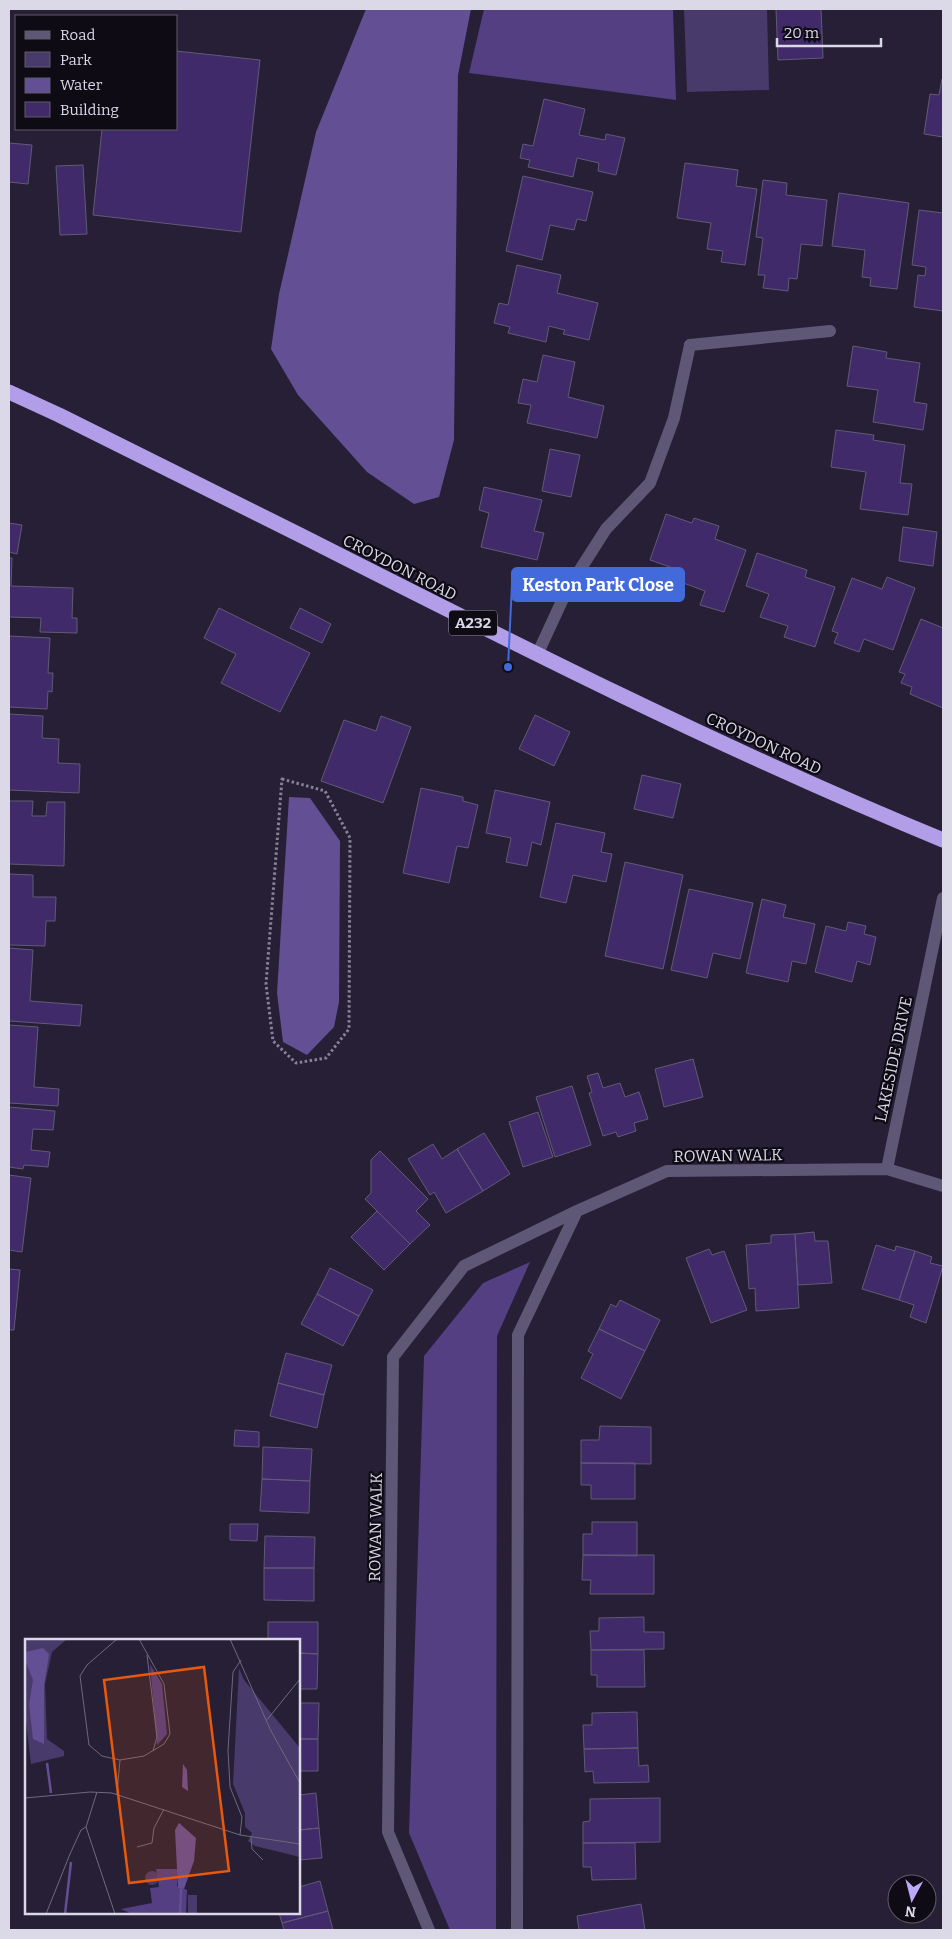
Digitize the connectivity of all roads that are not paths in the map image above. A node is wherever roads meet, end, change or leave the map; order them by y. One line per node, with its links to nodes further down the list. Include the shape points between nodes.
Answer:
1 (830, 331): 3 (street, via 690,345 674,418 650,484 606,529 567,590)
2 (9, 392): 3 (highway, CROYDON ROAD / A232)
3 (537, 655): 4 (highway, CROYDON ROAD / A232, via 790,775)
4 (943, 840)
5 (943, 898): 6 (street, LAKESIDE DRIVE)
6 (887, 1169): 7 (street); 8 (street, ROWAN WALK, via 667,1171)
7 (943, 1186)
8 (577, 1210): 9 (street, ROWAN WALK, via 464,1266 393,1357 388,1832); 10 (street, via 518,1335)
9 (429, 1930)
10 (517, 1930)

